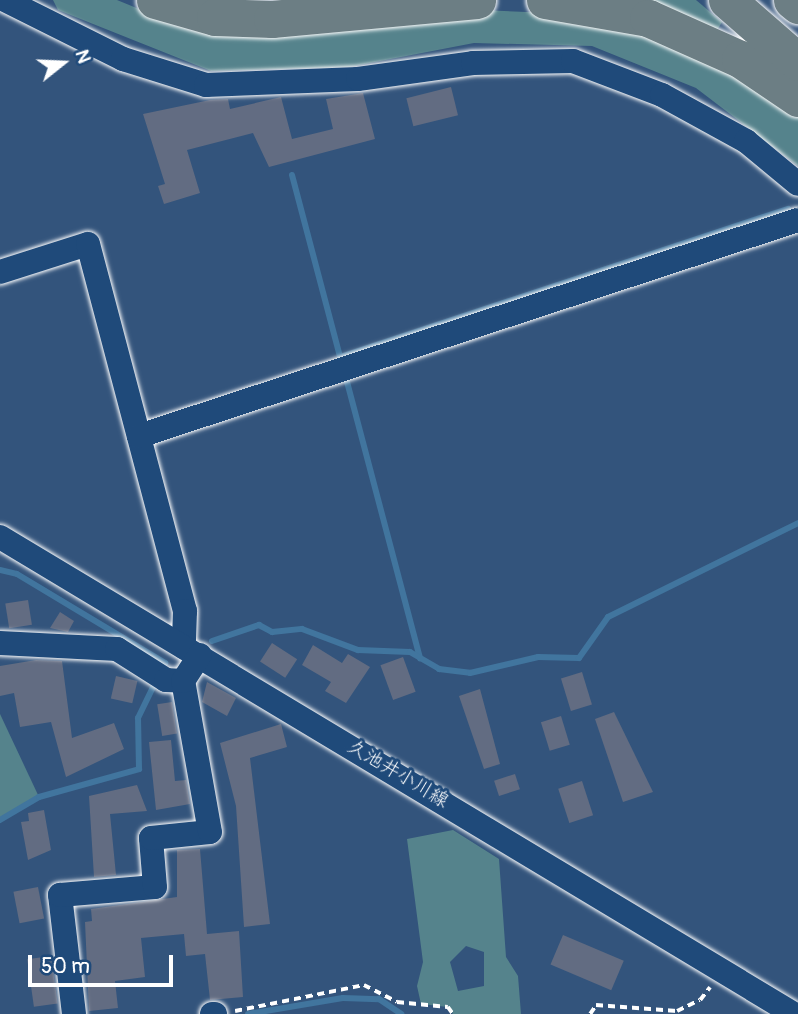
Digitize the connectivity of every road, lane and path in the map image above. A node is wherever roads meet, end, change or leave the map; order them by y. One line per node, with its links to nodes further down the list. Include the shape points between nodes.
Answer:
1 (5, 0): 7 (street); 9 (street)
2 (155, 0): 3 (highway, via 215,17 293,19)
3 (477, 0)
4 (545, 0): 11 (highway, via 649,18 740,59)
5 (727, 0): 10 (highway)
6 (792, 0): 8 (highway)
7 (0, 3)
8 (798, 5)
9 (31, 6): 12 (street, via 123,60 206,85 358,79 473,63 573,61 662,95 746,141)
10 (798, 62)
11 (798, 97)
12 (795, 186)
13 (798, 220): 15 (street)
14 (0, 272): 15 (street, via 88,244)
15 (139, 436): 18 (street)
16 (0, 537): 18 (street, 久池井小川線)
17 (0, 643): 19 (street, via 117,649)
18 (192, 651): 19 (street); 20 (street, 久池井小川線)
19 (168, 678): 21 (street, via 210,832 151,838 155,887 60,895)
20 (717, 966): 24 (path, via 700,1000 677,1011 596,1005); 25 (street, 久池井小川線)
21 (74, 1014)
22 (214, 1014): 23 (path, via 364,985 397,1002 448,1007)
23 (453, 1014)
24 (590, 1014)
25 (794, 1014)

